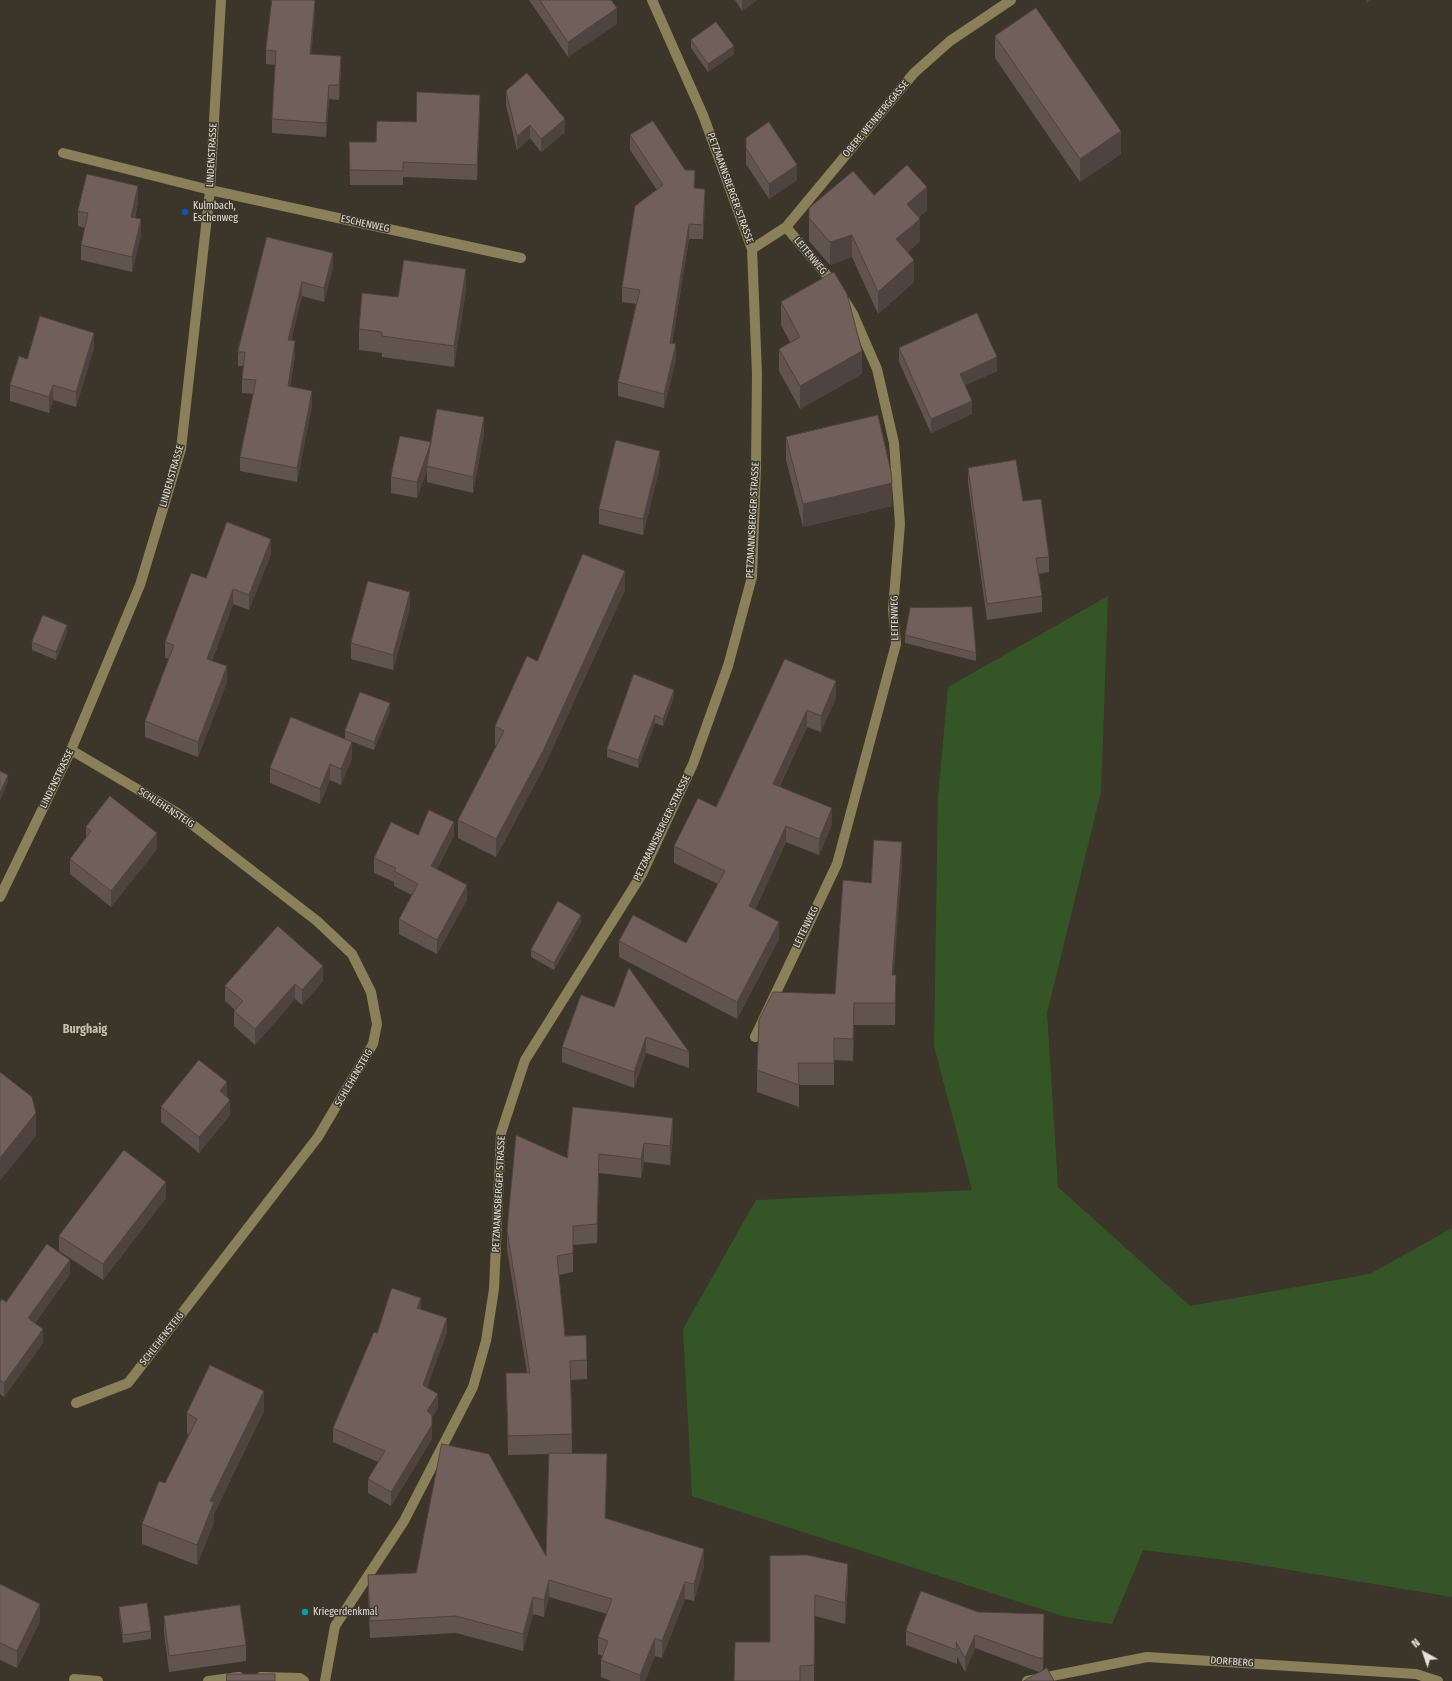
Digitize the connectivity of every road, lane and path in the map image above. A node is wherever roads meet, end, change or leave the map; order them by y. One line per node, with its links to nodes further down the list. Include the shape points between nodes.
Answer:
1 (221, 0): 5 (street, LINDENSTRASSE)
2 (652, 0): 7 (street, PETZMANNSBERGER STRASSE, via 703,115)
3 (1011, 0): 6 (street, OBERE WEINBERGGASSE, via 950,41 914,73)
4 (63, 153): 5 (street, ESCHENWEG)
5 (210, 190): 8 (street, ESCHENWEG); 9 (street, LINDENSTRASSE, via 181,449 140,585)
6 (786, 227): 7 (street, OBERE WEINBERGGASSE); 11 (street, LEITENWEG, via 835,285 853,314 877,369 894,444 900,517 893,610 896,644 837,864)
7 (752, 249): 17 (street, PETZMANNSBERGER STRASSE, via 757,374 752,576 728,666 693,764 642,874 525,1060 501,1133 494,1289 486,1341 473,1386 404,1521 335,1626)
8 (521, 258)
9 (71, 750): 10 (street, LINDENSTRASSE); 12 (street, SCHLEHENSTEIG, via 176,812 317,921 352,954 372,992 377,1024 373,1044 318,1137 128,1383)
10 (0, 897)
11 (755, 1037)
12 (76, 1403)
13 (74, 1679): 14 (street)
14 (98, 1681)
15 (208, 1681): 16 (street, via 232,1677 300,1678)
16 (304, 1681)
17 (325, 1681)
18 (1027, 1681): 19 (street, DORFBERG, via 1147,1657 1416,1674)
19 (1438, 1681)

